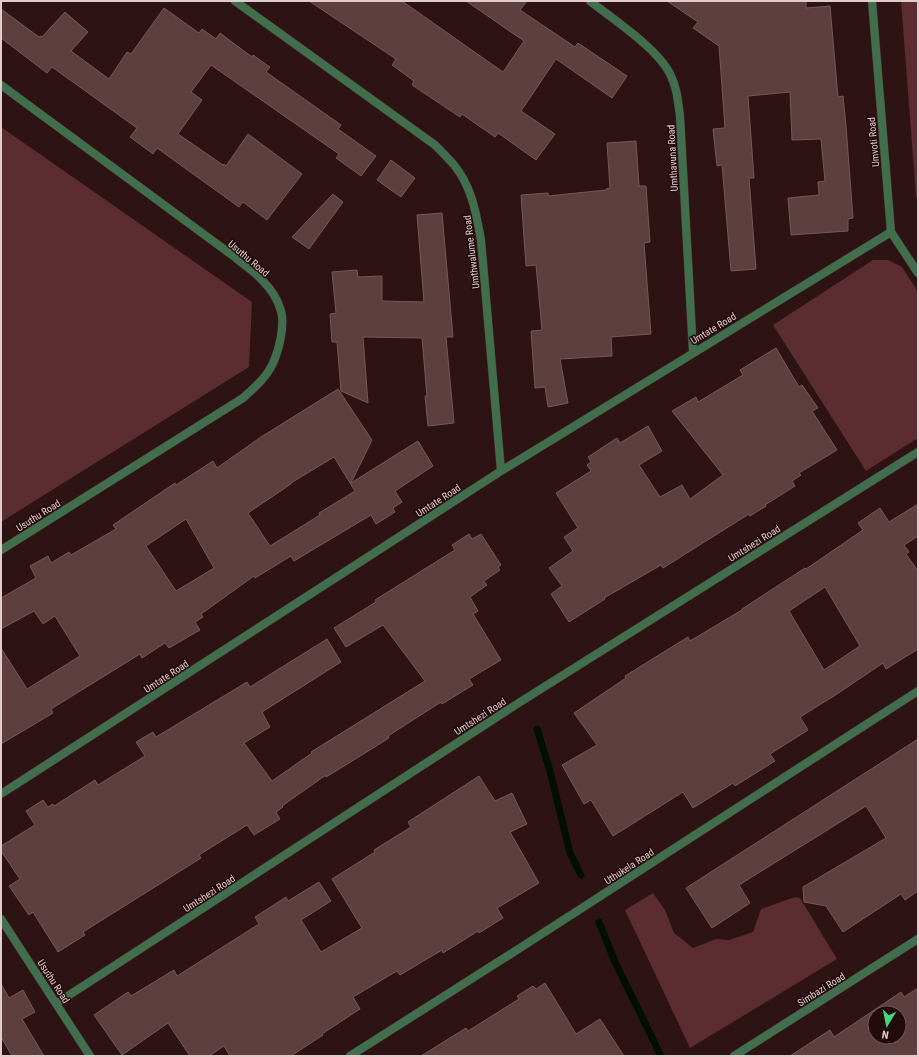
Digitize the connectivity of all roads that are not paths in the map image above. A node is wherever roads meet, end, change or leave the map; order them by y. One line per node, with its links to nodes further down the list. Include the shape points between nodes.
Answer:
1 (235, 1): 9 (street, Umthwalume Road, via 435,144 455,165 475,206 481,240)
2 (590, 1): 7 (street, Umthavuna Road, via 651,50 666,66 676,88 680,116)
3 (872, 1): 5 (street, Umvoti Road)
4 (1, 85): 10 (street, Usuthu Road, via 262,279 275,298 281,312 282,325 279,347 273,364 260,382 243,398)
5 (891, 232): 6 (street, Umvoti Road); 7 (street, Umtate Road)
6 (918, 274)
7 (693, 352): 9 (street, Umtate Road)
8 (918, 452): 15 (street, Umtshezi Road, via 517,704)
9 (501, 471): 12 (street, Umtate Road)
10 (1, 550)
11 (918, 691): 17 (street, Uthukela Road)
12 (1, 794)
13 (1, 919): 15 (street, Usuthu Road)
14 (918, 939): 18 (street, Simbazi Road)
15 (57, 1003): 16 (street, Usuthu Road)
16 (90, 1056)
17 (350, 1056)
18 (734, 1056)

